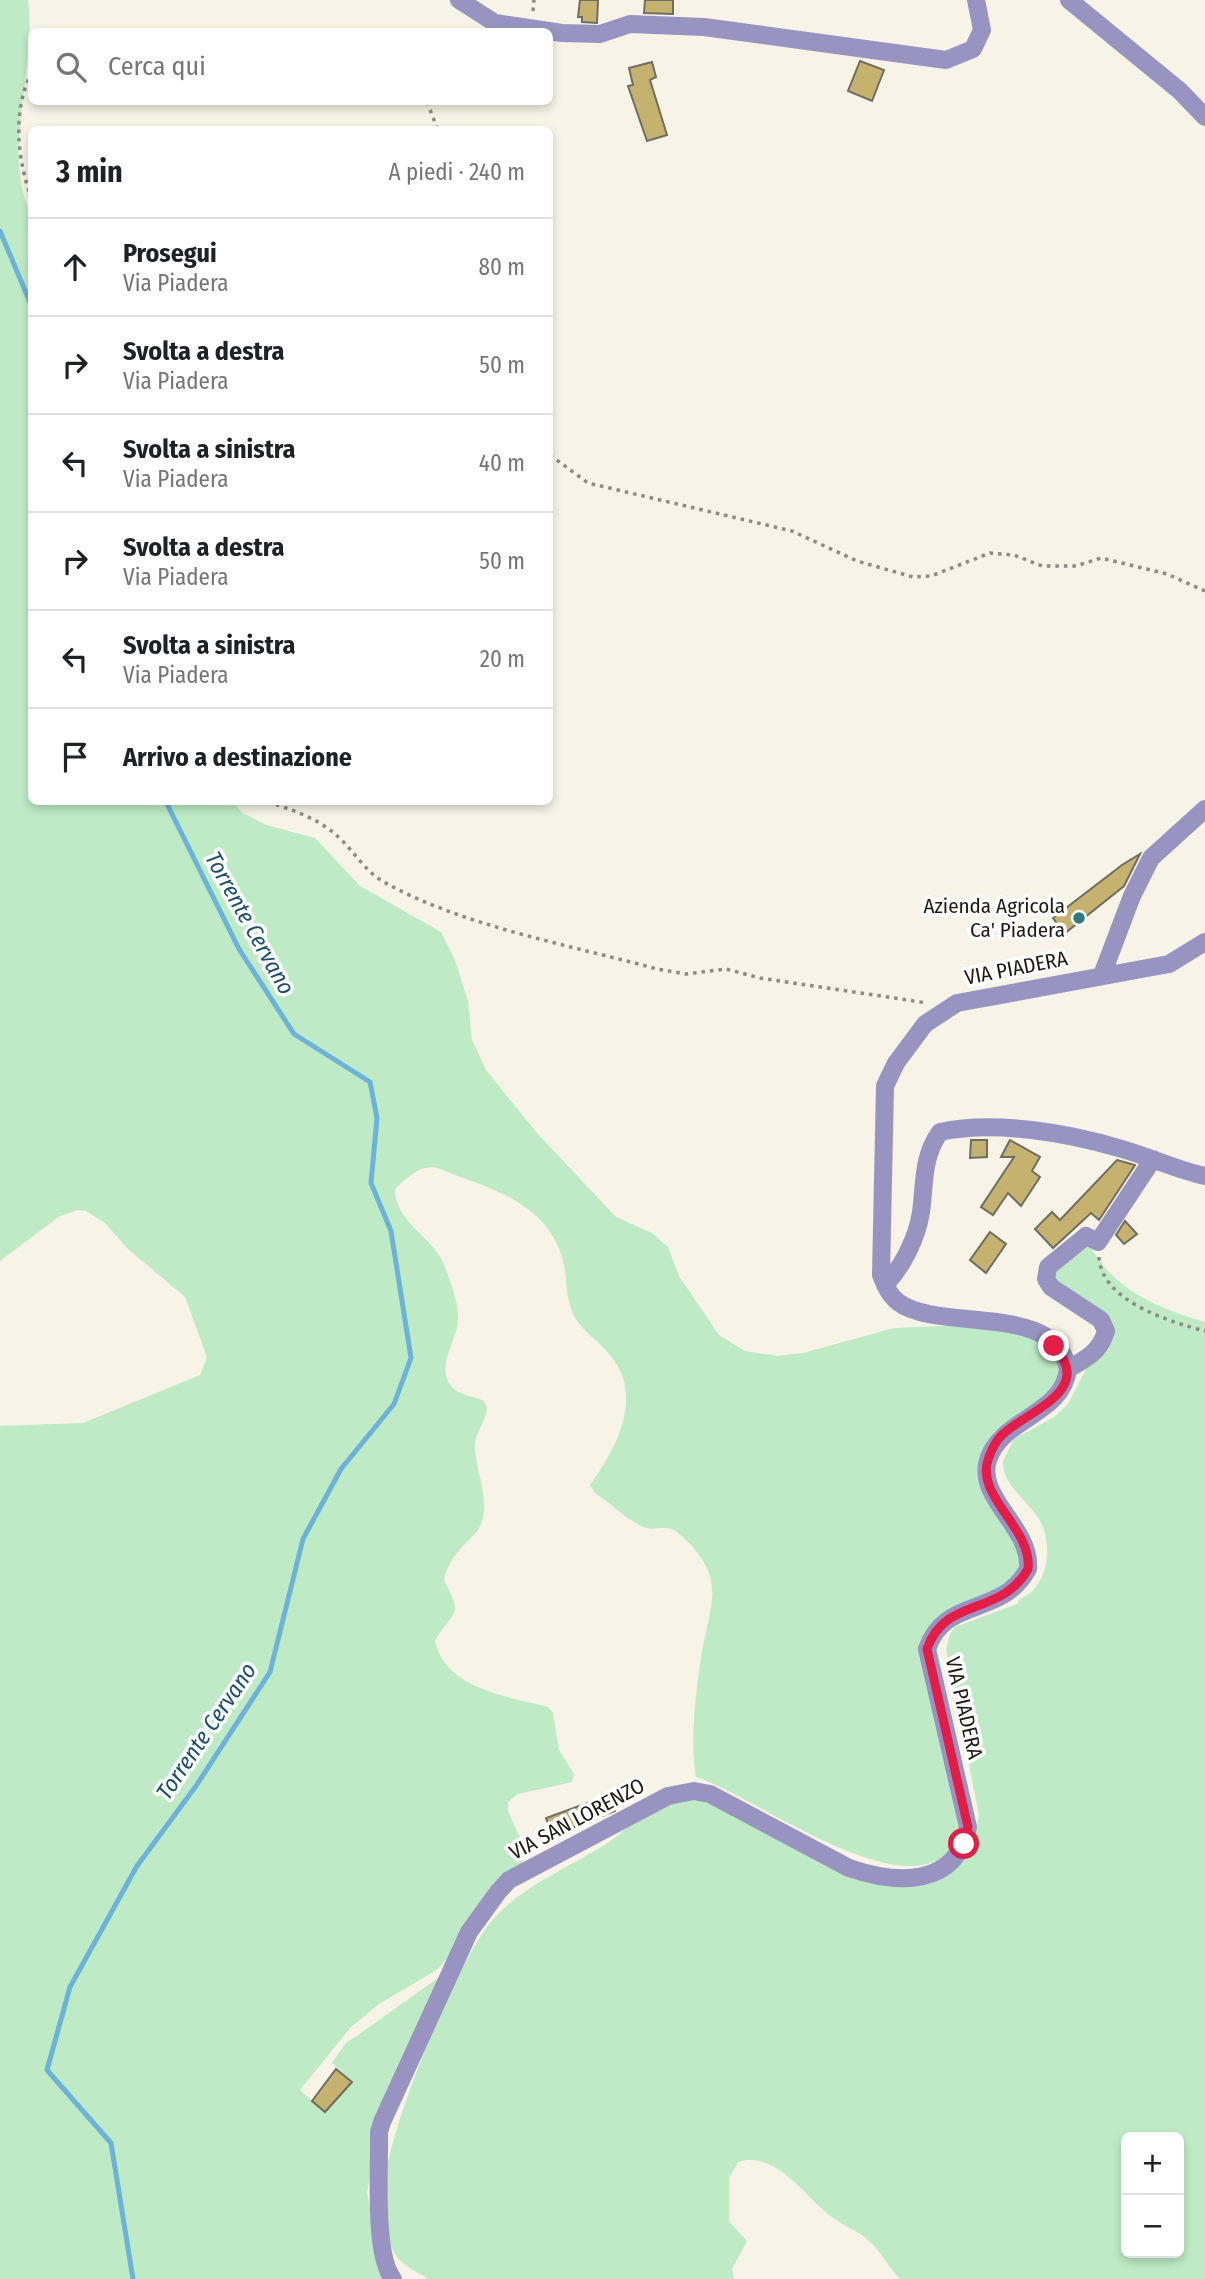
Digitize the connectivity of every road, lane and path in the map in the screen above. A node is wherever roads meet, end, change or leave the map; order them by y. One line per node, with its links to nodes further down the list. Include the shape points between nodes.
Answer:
1 (459, 0): 4 (street, via 495,23)
2 (976, 0): 5 (street, via 982,30 973,49 946,60 704,27 630,24 600,34)
3 (1069, 0): 8 (street)
4 (528, 28)
5 (553, 32)
6 (28, 89): 10 (path, via 19,128)
7 (428, 105): 9 (path)
8 (1205, 117)
9 (436, 126)
10 (28, 188)
11 (553, 457): 12 (path, via 588,483 792,531 857,562 913,577 931,576 990,553 1014,555 1042,566 1076,566 1101,558 1167,574)
12 (1205, 591)
13 (277, 805): 17 (path, via 334,832 381,881 475,920 657,969 686,974 726,969)
14 (1205, 809): 16 (street, via 1151,858)
15 (1205, 942): 16 (street, VIA PIADERA, via 1169,964)
16 (1102, 975): 17 (street, VIA PIADERA, via 966,1000)
17 (950, 1007): 21 (street, VIA PIADERA, via 925,1024 908,1044 885,1086 881,1275)
18 (1153, 1159): 19 (street); 20 (street); 21 (street, via 1076,1136 1028,1129 940,1132 928,1154 921,1214 908,1253)
19 (1205, 1176)
20 (1098, 1242): 22 (path, via 1099,1266 1110,1285 1145,1311); 23 (street, via 1086,1236 1048,1267 1046,1279 1051,1287 1101,1320 1106,1331 1102,1345 1091,1356)
21 (885, 1285): 23 (street, via 895,1301 923,1314 1031,1330 1054,1346)
22 (1205, 1331)
23 (1068, 1369): 24 (street, VIA PIADERA, via 1058,1394 1002,1435 988,1461 986,1476 991,1490 1025,1543 1028,1569 1015,1589 1000,1598 948,1617 927,1649)
24 (968, 1827): 25 (street, VIA SAN LORENZO, via 961,1849 943,1870 919,1877 878,1877 849,1868 710,1794 682,1792 509,1880 470,1932 379,2132 381,2245 384,2267)
25 (393, 2279)

